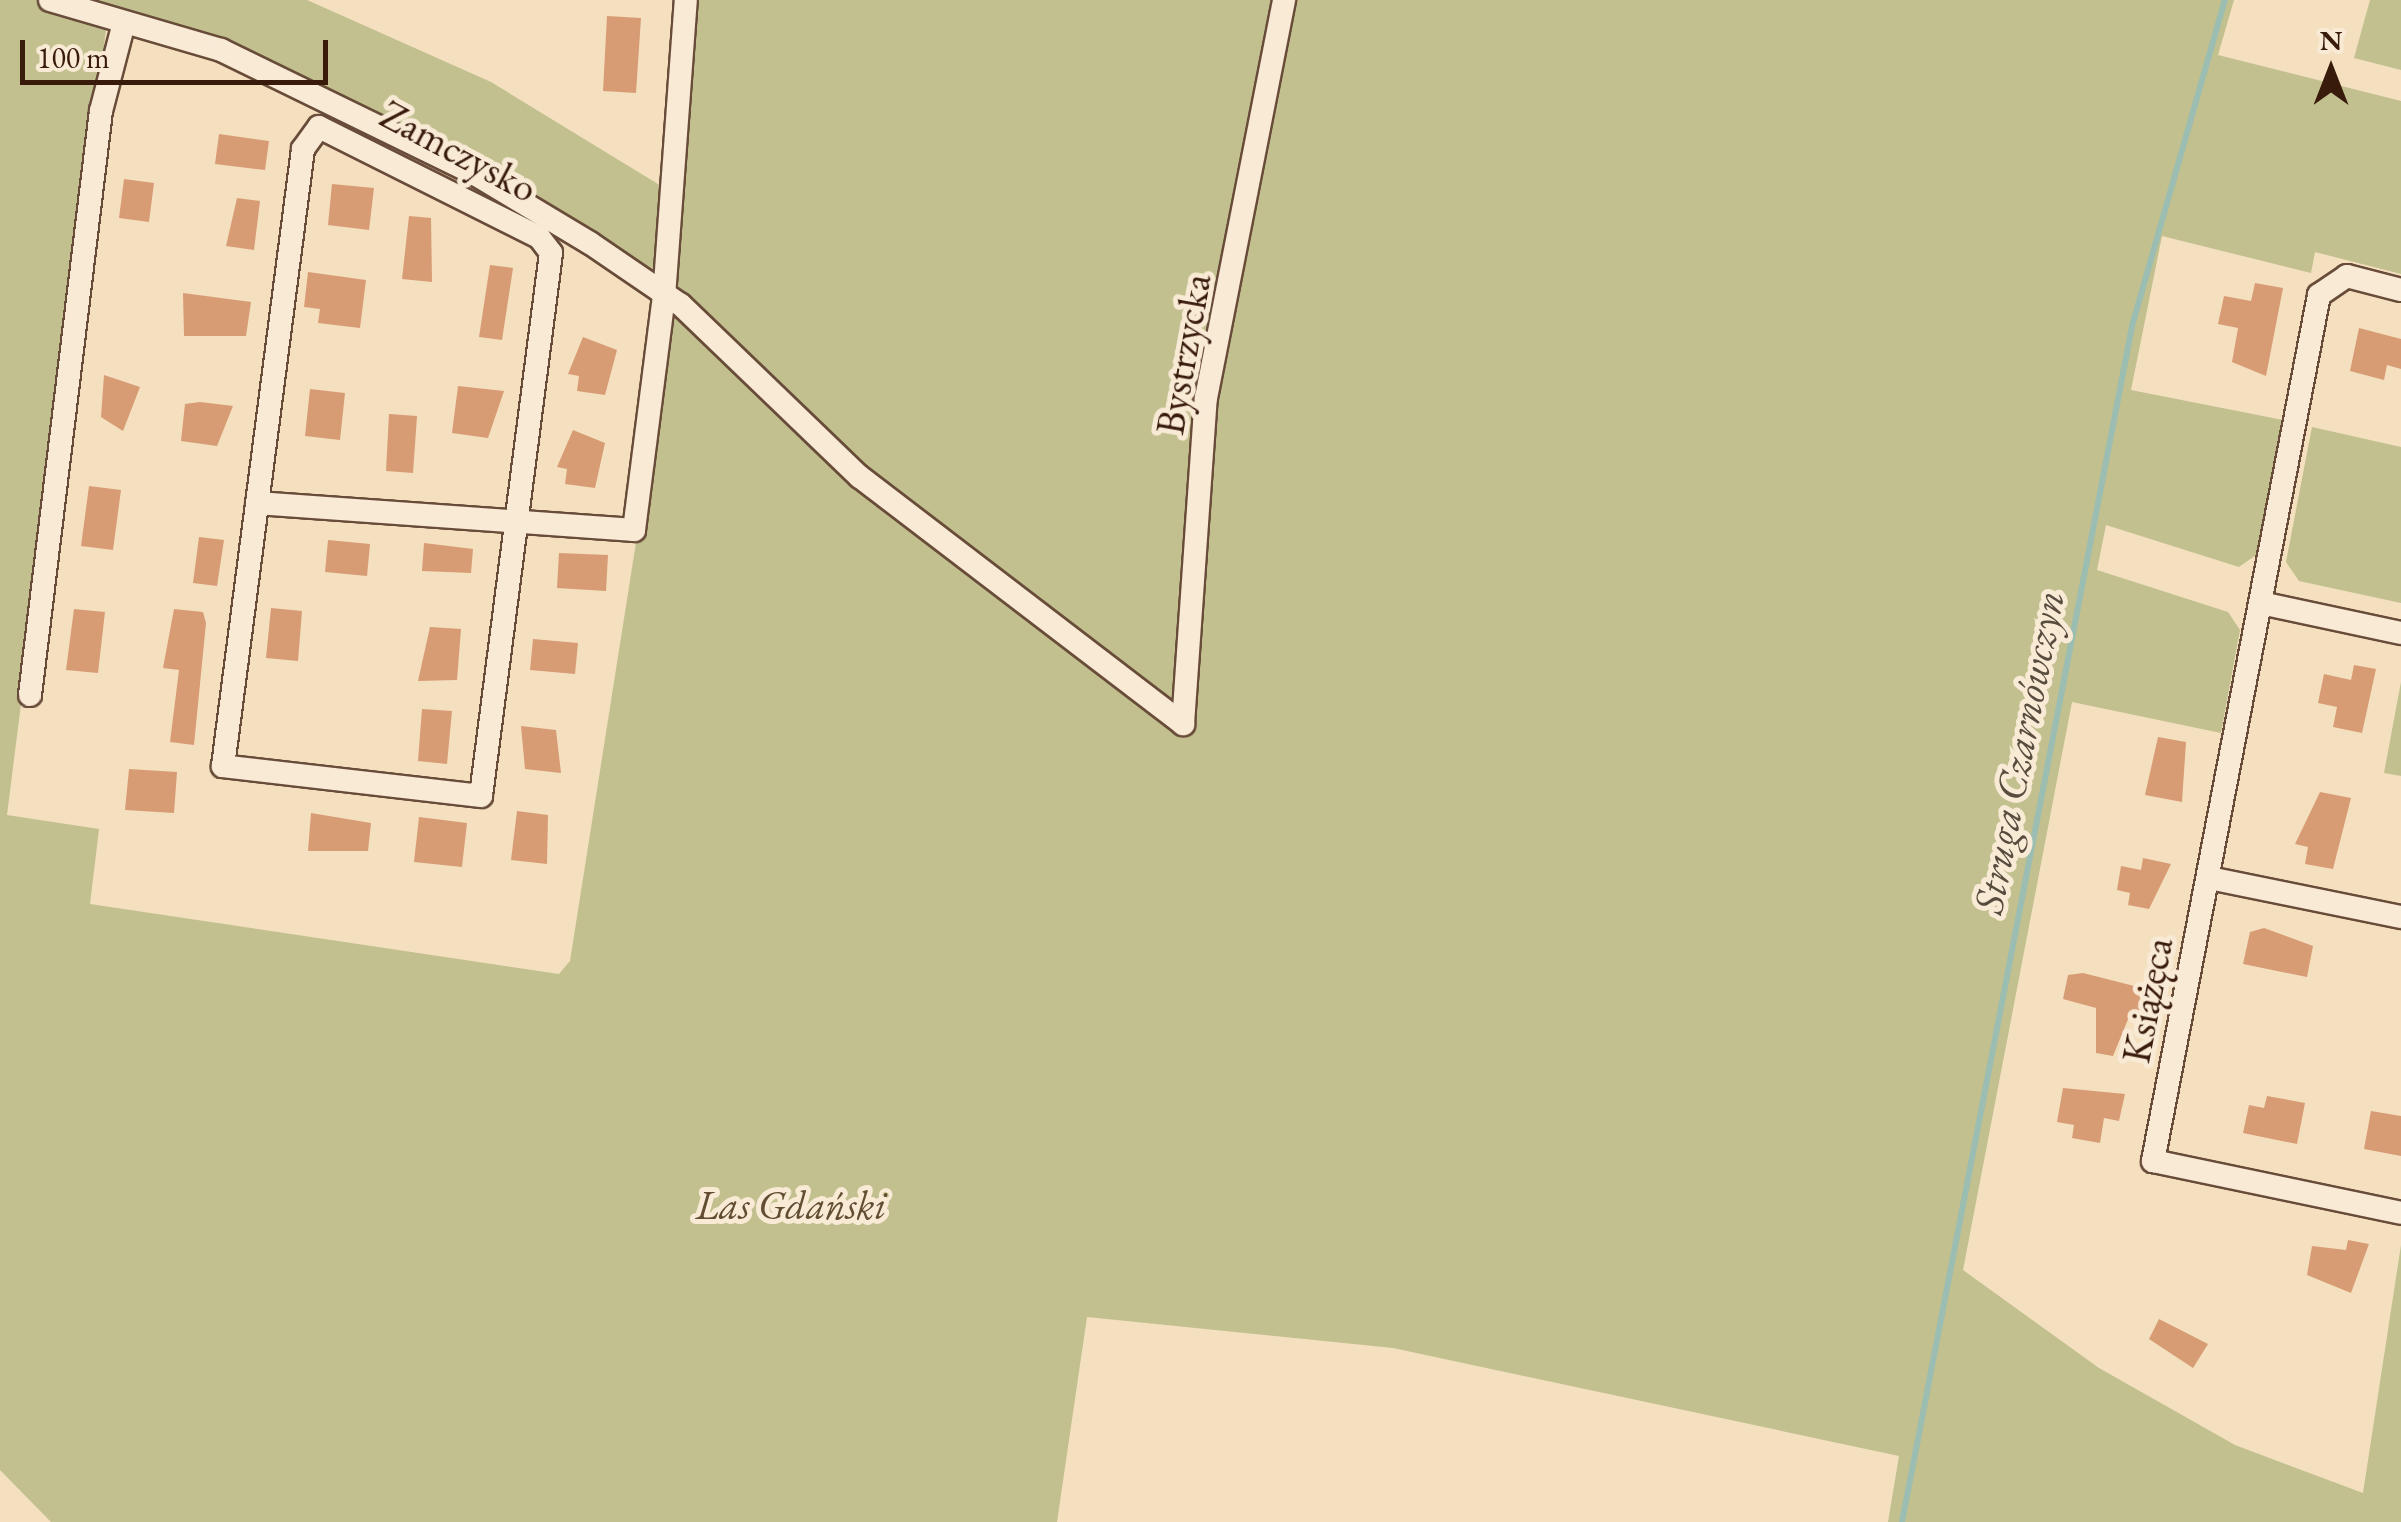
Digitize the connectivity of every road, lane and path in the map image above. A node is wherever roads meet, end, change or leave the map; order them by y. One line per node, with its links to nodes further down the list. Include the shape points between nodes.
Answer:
1 (50, 0): 4 (street)
2 (686, 0): 6 (street)
3 (1284, 0): 6 (street, Bystrzycka, via 1206,398 1183,724 860,477)
4 (124, 22): 6 (street, via 221,50 474,174); 11 (street, via 101,110)
5 (2401, 290): 9 (street, Książęca, via 2347,276 2319,295)
6 (664, 297): 8 (street, via 634,530)
7 (257, 503): 8 (street); 8 (street, Zamczysko, via 223,766 481,796); 8 (street, Zamczysko, via 303,149 312,130 327,126 549,248)
8 (518, 522)
9 (2261, 604): 10 (street); 12 (street, Książęca)
10 (2401, 633)
11 (30, 695)
12 (2210, 878): 13 (street); 14 (street, Książęca, via 2153,1161)
13 (2401, 917)
14 (2401, 1213)

